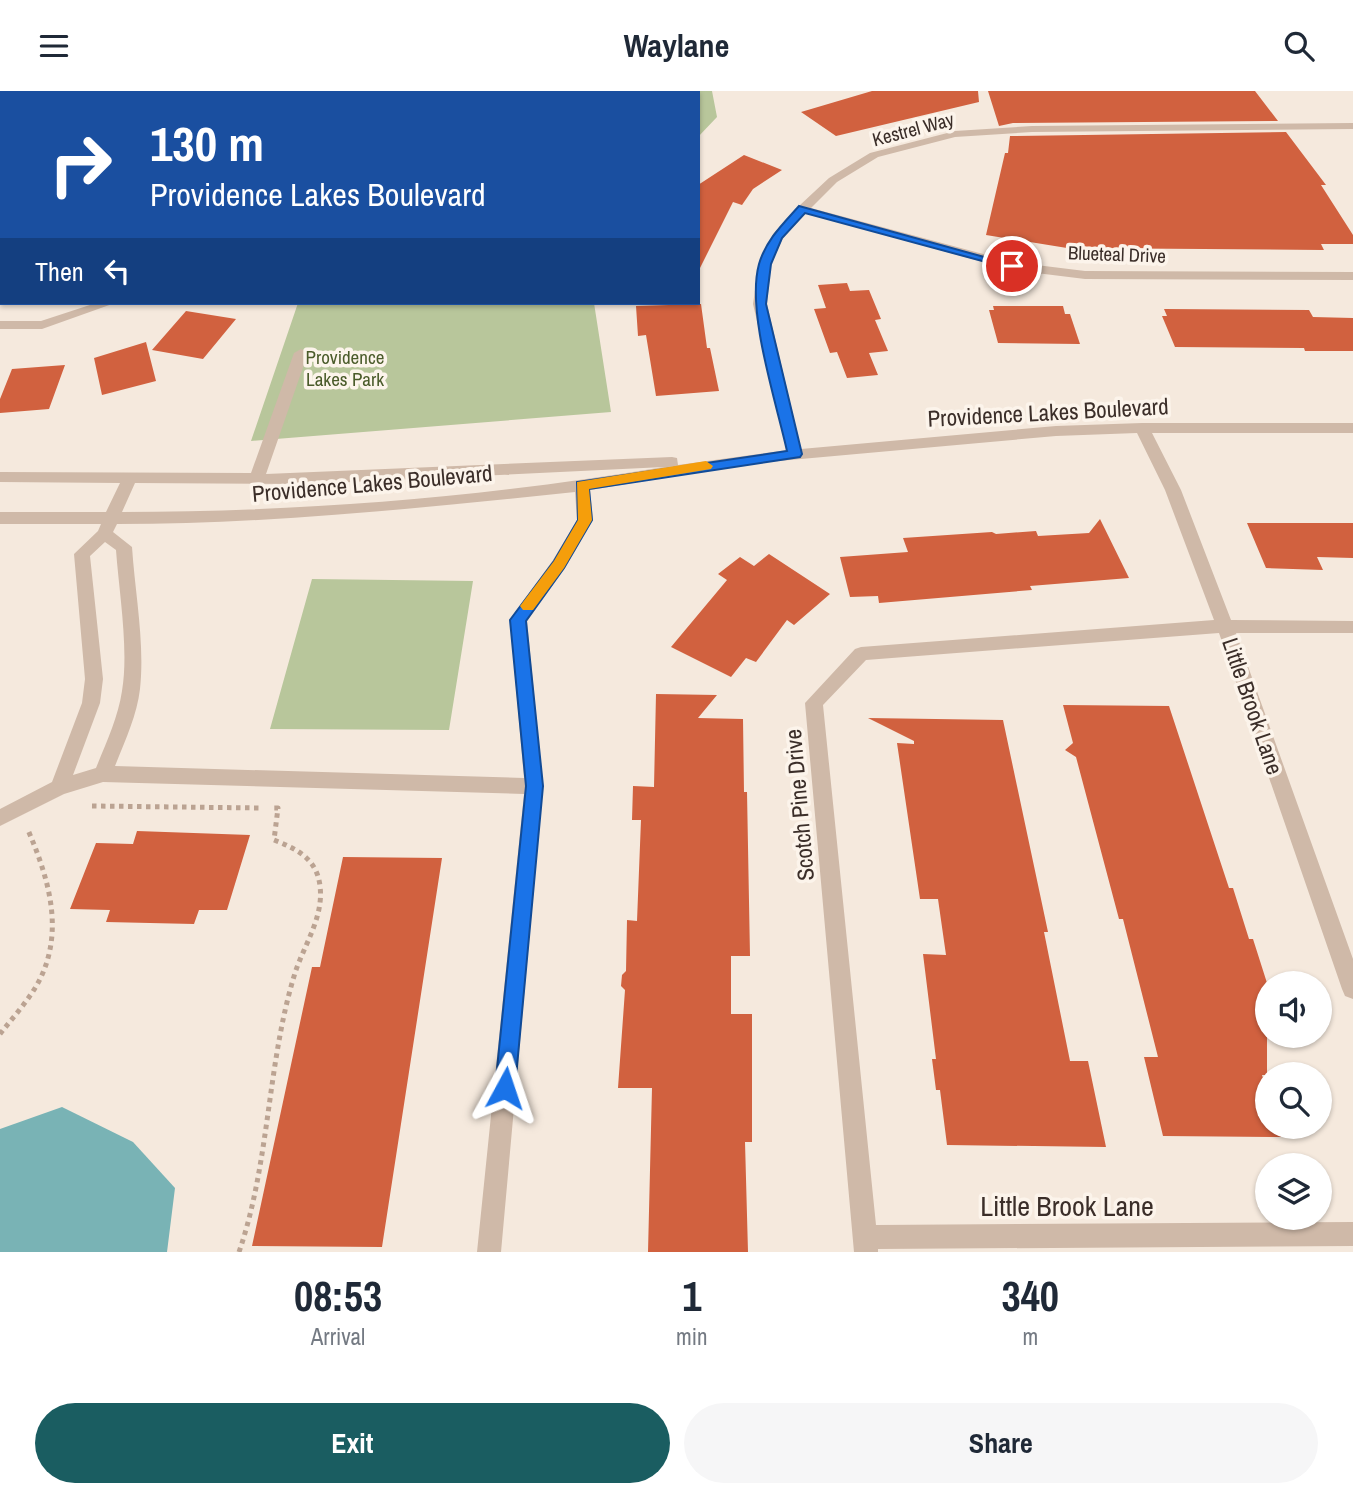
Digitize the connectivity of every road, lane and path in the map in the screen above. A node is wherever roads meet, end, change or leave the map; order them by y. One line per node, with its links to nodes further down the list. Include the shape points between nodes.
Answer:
1 (1353, 126): 2 (street, Kestrel Way, via 955,134 874,155 833,180)
2 (803, 209): 3 (street, Blueteal Drive, via 1012,266 1085,275); 9 (street, Kestrel Way, via 777,237 765,264 760,304)
3 (1353, 276)
4 (102, 305): 5 (street, via 42,325)
5 (0, 325)
6 (301, 353): 13 (street)
7 (1142, 428): 8 (street, Providence Lakes Boulevard); 9 (street, Providence Lakes Boulevard, via 969,437); 17 (street, Little Brook Lane, via 1173,490)
8 (1353, 428)
9 (795, 454): 10 (street, Providence Lakes Boulevard)
10 (746, 459): 13 (street, Providence Lakes Boulevard); 14 (street, Providence Lakes Boulevard)
11 (0, 477): 12 (street, Providence Lakes Boulevard)
12 (129, 479): 13 (street, Providence Lakes Boulevard); 16 (street)
13 (256, 480)
14 (582, 486): 16 (street, Providence Lakes Boulevard, via 352,510); 20 (street, via 585,520 518,620)
15 (0, 519): 16 (street, Providence Lakes Boulevard)
16 (107, 527): 19 (street, via 124,547 132,664 124,719); 21 (street, via 82,554 94,679 91,703)
17 (1225, 626): 18 (street, Scotch Pine Drive); 25 (street, Little Brook Lane); 28 (street, Scotch Pine Drive, via 861,654 814,703)
18 (1353, 627)
19 (103, 773): 20 (street); 21 (street)
20 (534, 786): 30 (street)
21 (60, 787): 23 (street)
22 (83, 807): 29 (path, via 278,808 274,839 303,853 319,875 316,921 295,971)
23 (0, 818)
24 (32, 824): 26 (path, via 28,829 41,856 55,923 43,973)
25 (1353, 989)
26 (0, 1034)
27 (1353, 1234): 28 (street, Little Brook Lane)
28 (865, 1244)
29 (239, 1252)
30 (489, 1252)

